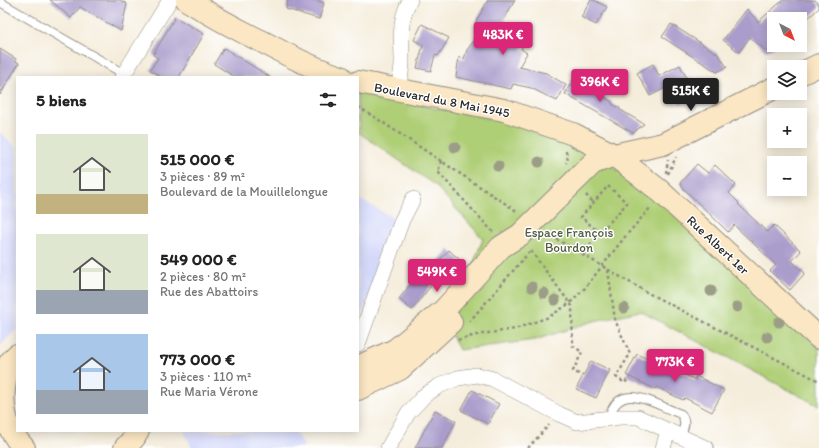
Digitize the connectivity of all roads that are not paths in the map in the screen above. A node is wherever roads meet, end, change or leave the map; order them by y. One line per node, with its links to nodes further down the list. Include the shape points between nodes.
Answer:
1 (170, 0): 7 (street)
2 (187, 0): 8 (main road, via 214,18 298,61)
3 (410, 0): 10 (street, via 402,21 402,64)
4 (0, 2): 7 (lane)
5 (819, 64): 6 (main road)
6 (807, 70)
7 (123, 76)
8 (337, 76)
9 (359, 82): 10 (main road, Boulevard du 8 Mai 1945)
10 (398, 91): 12 (main road, Boulevard du 8 Mai 1945, via 504,110 573,134)
11 (767, 92): 12 (main road, via 663,144)
12 (614, 155): 14 (main road, via 593,163); 15 (main road, Rue Albert 1er, via 660,191)
13 (413, 199): 16 (street, via 402,220)
14 (532, 238): 16 (main road, via 501,247 444,310 395,350); 18 (main road, via 508,255 450,323 400,369)
15 (819, 338)
16 (360, 356)
17 (9, 362): 20 (main road, via 2,390)
18 (359, 389)
19 (609, 418): 21 (street, via 638,417); 21 (lane, via 616,402 626,396 640,398 681,414 685,424); 23 (street, via 577,422 493,379 477,374 458,378 425,394 408,413)
20 (6, 426): 22 (main road)
21 (674, 433): 24 (street); 25 (street)
22 (24, 448)
23 (388, 448)
24 (663, 448)
25 (706, 448)

